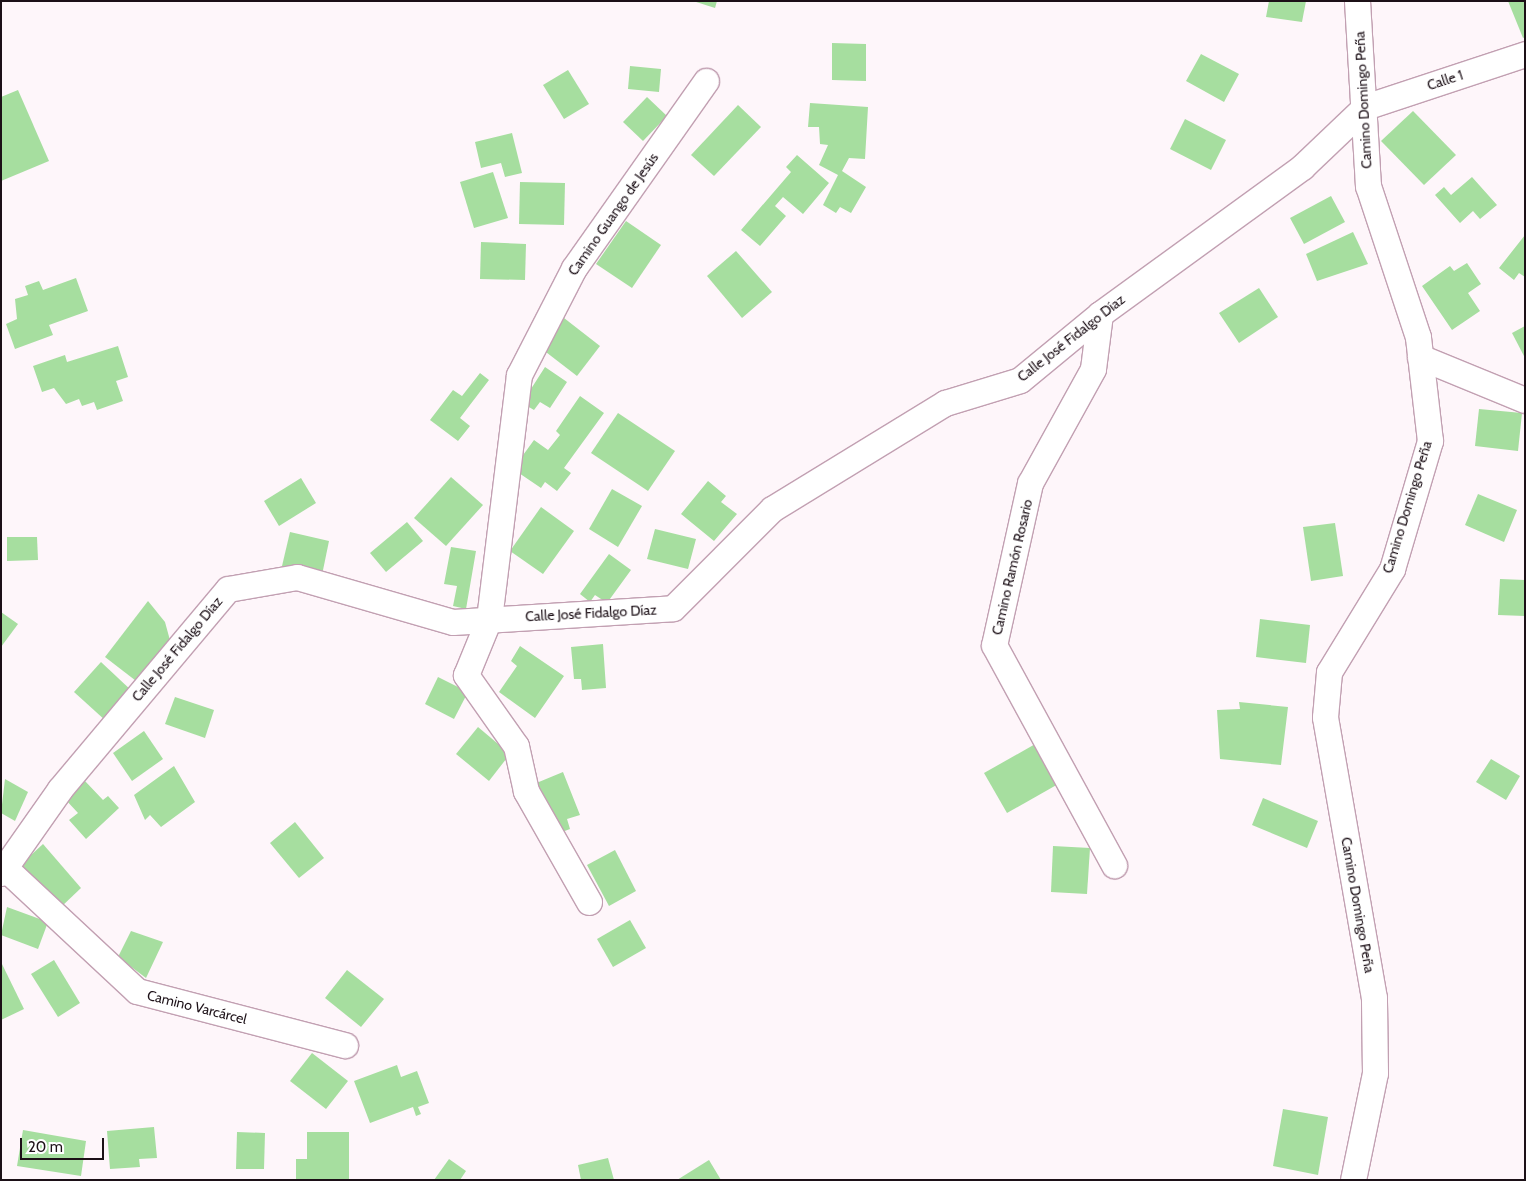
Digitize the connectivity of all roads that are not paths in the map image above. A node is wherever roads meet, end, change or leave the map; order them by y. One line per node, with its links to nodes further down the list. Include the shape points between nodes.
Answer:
1 (1357, 1): 4 (street, Camino Domingo Peña)
2 (1525, 54): 4 (street, Calle 1)
3 (706, 81): 8 (street, Camino Guango de Jesús, via 574,268 519,375)
4 (1365, 106): 5 (street, Calle José Fidalgo Díaz, via 1302,167); 6 (street, Camino Domingo Peña, via 1368,186)
5 (1100, 314): 8 (street, Calle José Fidalgo Díaz, via 1020,380 945,404 772,509 673,608); 9 (street, Camino Ramón Rosario, via 1093,369 1030,483 994,645)
6 (1420, 357): 7 (street); 13 (street, Camino Domingo Peña, via 1430,441 1392,569 1329,672 1325,717 1374,998 1375,1073)
7 (1525, 400)
8 (489, 619): 10 (street, Calle José Fidalgo Díaz, via 453,622 297,577 228,589 60,789); 11 (street, Camino Guango de Jesús, via 466,675 516,746 526,791)
9 (1114, 865)
10 (3, 871): 12 (street, Camino Varcárcel, via 137,991)
11 (588, 902)
12 (345, 1045)
13 (1353, 1180)

